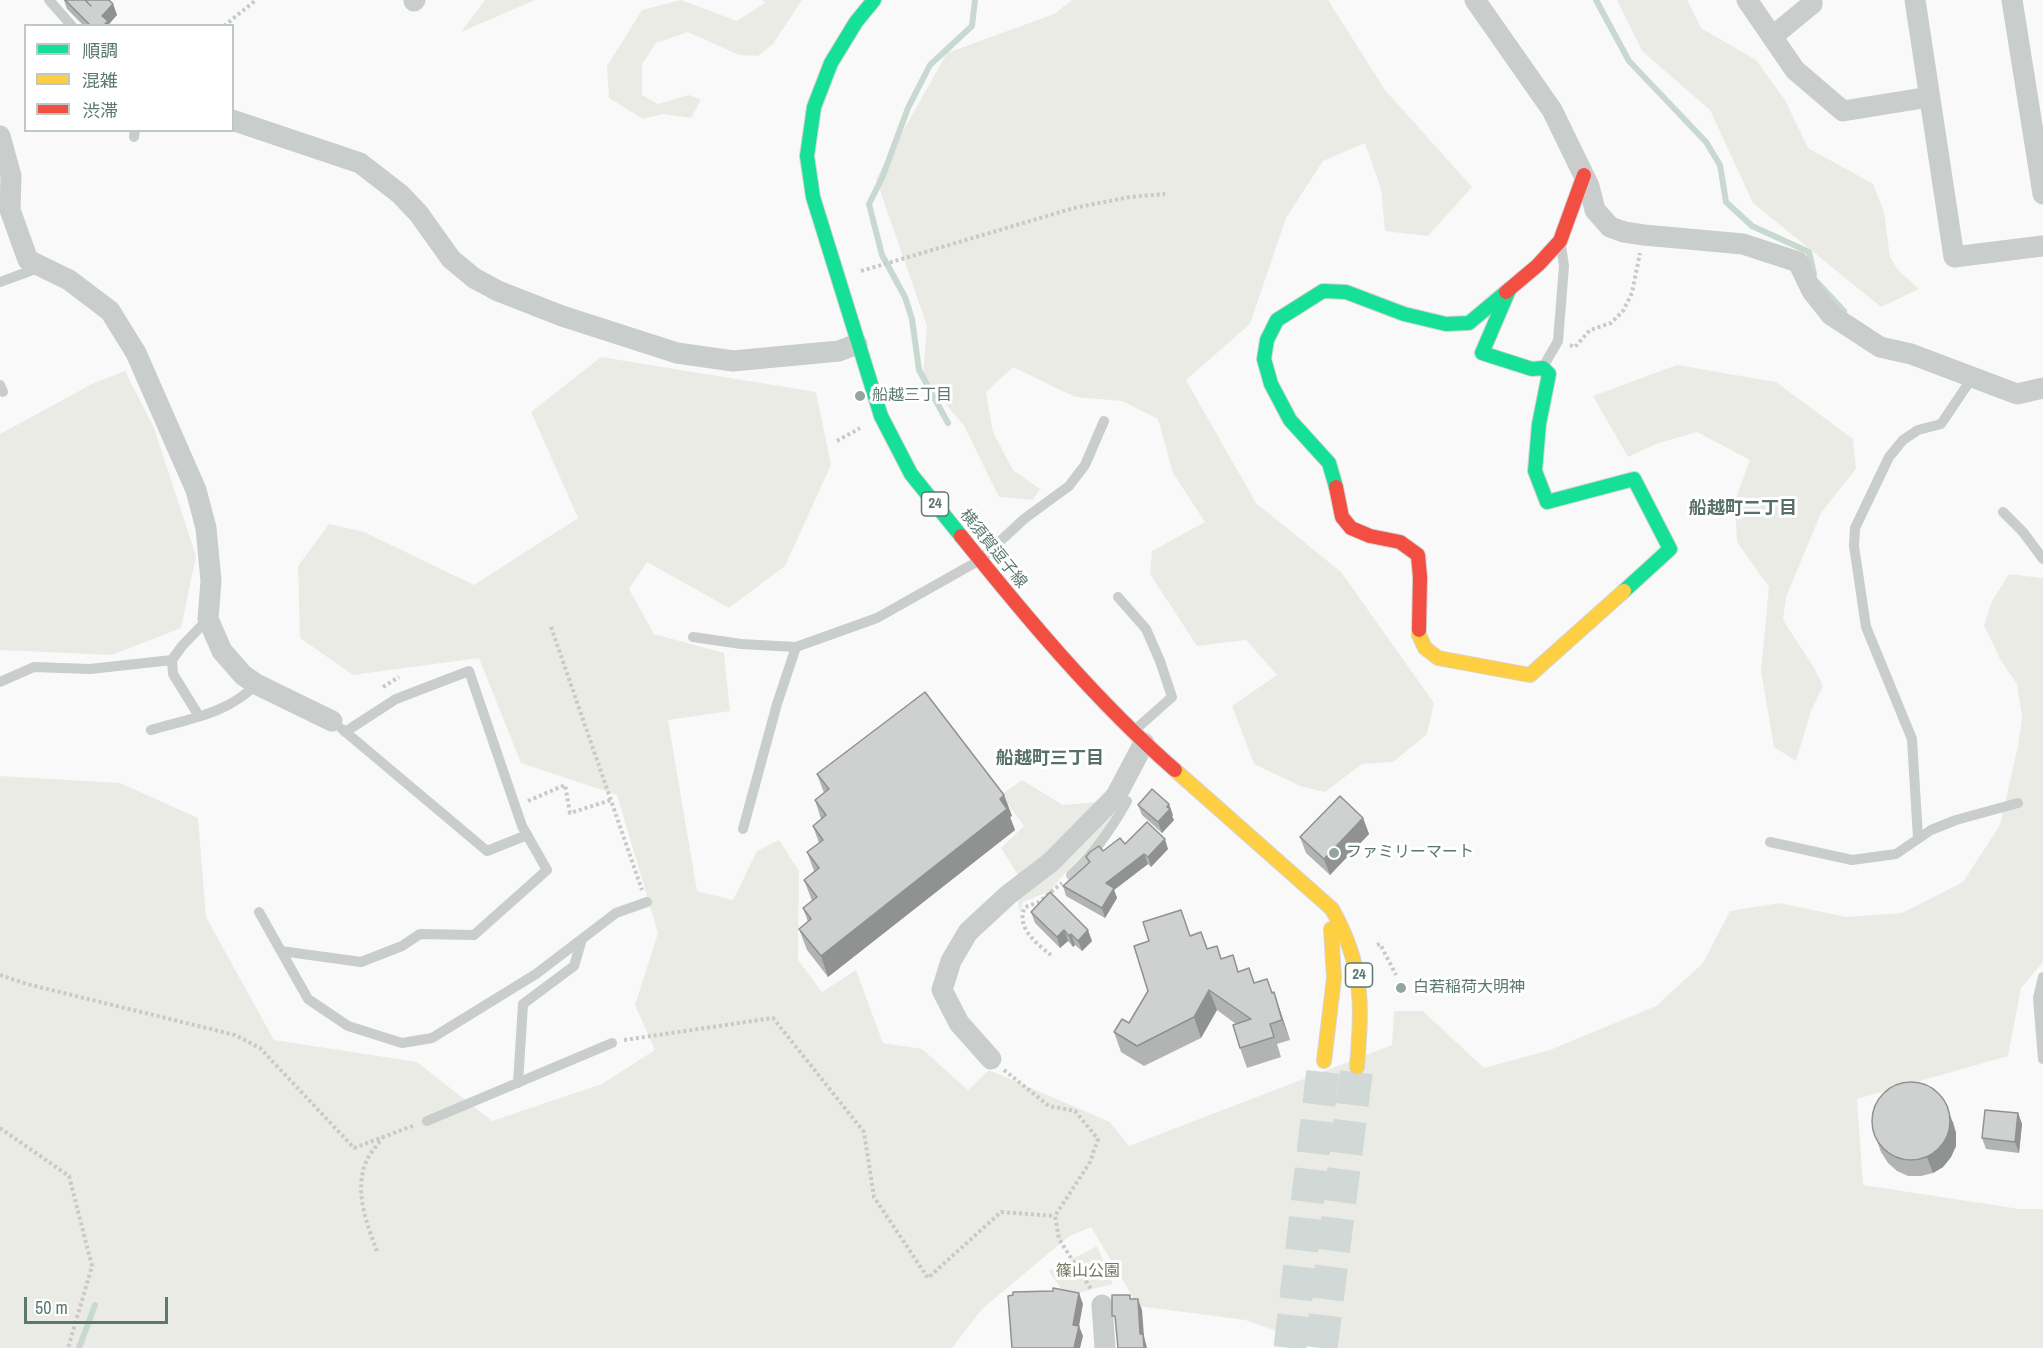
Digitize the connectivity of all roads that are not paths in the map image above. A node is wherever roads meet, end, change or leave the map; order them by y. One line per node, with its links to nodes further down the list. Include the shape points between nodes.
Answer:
1 (49, 0): 8 (lane)
2 (874, 0): 20 (street, 横須賀逗子線 / 24, via 831,63 814,107 807,156 813,197)
3 (1475, 0): 13 (street, via 1552,110)
4 (1747, 0): 9 (street)
5 (1812, 0): 9 (street)
6 (1916, 0): 10 (street)
7 (2012, 0): 14 (street)
8 (70, 24)
9 (1773, 36): 10 (street, via 1795,69 1843,111)
10 (1929, 97): 16 (street, via 1954,257)
11 (234, 121): 20 (street, via 360,163 400,194 451,259 474,278 562,316 677,353 733,361 839,351)
12 (0, 136): 17 (street, via 11,176 10,210 28,260)
13 (1584, 175): 15 (street); 22 (street, via 1595,210 1610,227 1644,235 1743,244 1798,262 1812,291 1831,315 1880,347 1911,354)
14 (2043, 194)
15 (1560, 241): 19 (street); 21 (lane, via 1564,266 1558,341)
16 (2043, 246)
17 (42, 267): 18 (lane); 29 (street, via 69,280 110,311 136,353 196,490 206,528 211,581)
18 (0, 282)
19 (1509, 290): 21 (street, via 1482,353 1532,369); 21 (street, via 1469,323 1446,324 1404,314 1346,292 1323,291 1277,320 1267,340 1264,359 1271,384 1290,420 1329,463 1342,517 1352,528 1400,542 1418,555 1419,635 1425,648 1438,658 1530,675 1671,549 1634,479 1547,502 1535,471 1549,374)
20 (858, 344): 27 (street, 横須賀逗子線 / 24, via 881,416 911,474)
21 (1543, 368)
22 (1972, 378): 23 (street, via 2017,394); 43 (lane, via 1941,423 1918,430 1903,440 1855,528 1866,627 1912,739)
23 (2043, 388)
24 (1104, 421): 27 (lane, via 1085,465 1069,486 1031,513)
25 (2003, 512): 26 (lane)
26 (2043, 559)
27 (980, 560): 31 (lane, via 877,618); 38 (street, 横須賀逗子線 / 24, via 1031,622)
28 (1118, 597): 38 (lane, via 1146,629 1172,697)
29 (208, 619): 32 (lane); 34 (street, via 222,651)
30 (693, 637): 31 (lane)
31 (796, 647): 41 (lane)
32 (172, 660): 33 (lane, via 90,669 34,667); 35 (lane, via 173,674)
33 (0, 682)
34 (256, 684): 35 (lane, via 248,694 221,710); 36 (street)
35 (199, 716): 37 (lane)
36 (339, 726): 42 (lane, via 487,852); 42 (lane, via 468,672)
37 (151, 730)
38 (1139, 737): 39 (street); 46 (street, 横須賀逗子線 / 24)
39 (1116, 796): 45 (lane, via 1128,801 1110,831); 53 (street, via 1051,862 968,932 951,961 942,990 959,1023)
40 (2018, 803): 43 (lane, via 1956,820)
41 (743, 829)
42 (527, 834): 50 (lane, via 547,870 474,935 420,934 402,946 361,962)
43 (1918, 838): 44 (lane, via 1896,854 1852,860)
44 (1770, 842)
45 (1071, 875)
46 (1318, 894): 55 (street, 横須賀逗子線 / 24, via 1335,949); 56 (street, 横須賀逗子線 / 24, via 1344,927 1361,983)
47 (647, 903): 49 (lane, via 616,913)
48 (259, 912): 50 (lane)
49 (582, 938): 50 (lane, via 536,974 432,1038 402,1043 348,1026 308,999); 57 (lane, via 574,966 523,1004)
50 (281, 951)
51 (2043, 977): 54 (lane, via 2038,999)
52 (612, 1043): 57 (lane)
53 (991, 1059)
54 (2043, 1059)
55 (1324, 1061)
56 (1357, 1067)
57 (518, 1083): 58 (lane)
58 (428, 1121)
59 (1102, 1305): 60 (street)
60 (1105, 1348)

